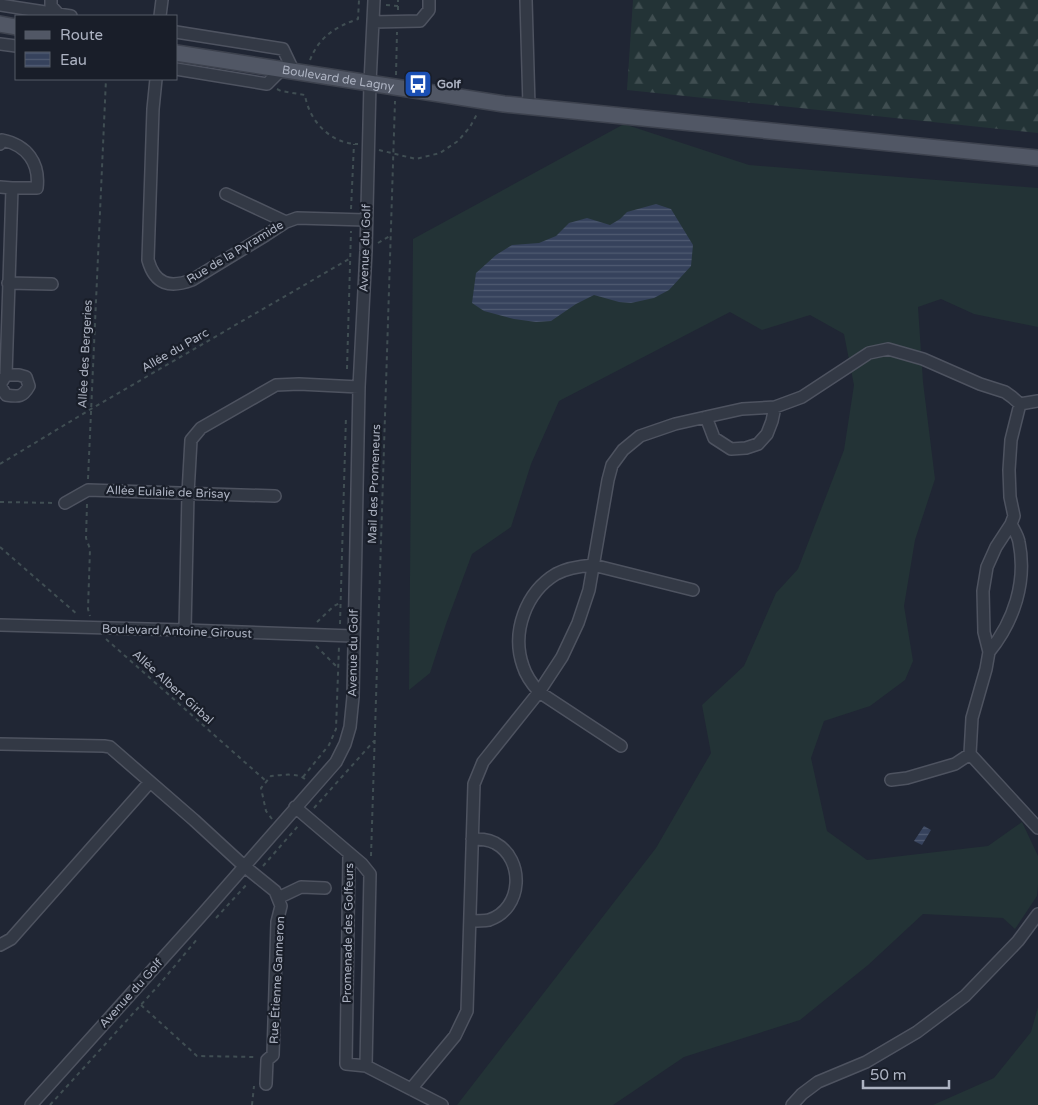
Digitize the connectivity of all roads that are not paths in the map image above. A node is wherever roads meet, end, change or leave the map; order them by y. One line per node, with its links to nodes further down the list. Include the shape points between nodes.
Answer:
1 (51, 0): 7 (street, via 51,6)
2 (162, 0): 8 (street)
3 (374, 0): 9 (street, Avenue du Golf)
4 (429, 0): 9 (street, via 429,10 420,21)
5 (526, 0): 20 (street)
6 (0, 5): 7 (street)
7 (59, 15)
8 (160, 15)
9 (373, 22): 19 (street, Avenue du Golf)
10 (0, 24): 11 (main road)
11 (15, 27)
12 (178, 32): 17 (street, via 283,49)
13 (0, 44): 14 (street)
14 (15, 46)
15 (178, 53): 17 (main road, Boulevard de Lagny)
16 (178, 69): 17 (street, via 267,84)
17 (294, 71): 19 (main road, Boulevard de Lagny)
18 (156, 80): 26 (street, Rue de la Pyramide, via 148,260 158,279 170,284 192,280)
19 (370, 83): 20 (main road, Boulevard de Lagny); 25 (street, Avenue du Golf)
20 (528, 106): 22 (main road, Boulevard de Lagny)
21 (0, 144): 23 (street, via 2,140 12,142 26,151 39,177 37,188)
22 (1038, 158)
23 (6, 188): 27 (street)
24 (226, 194): 26 (street)
25 (366, 220): 26 (street, Rue de la Pyramide, via 297,218); 30 (street, Avenue du Golf)
26 (286, 222)
27 (8, 282): 28 (street); 29 (street)
28 (52, 284)
29 (2, 382)
30 (359, 387): 35 (street, via 276,385 201,428 191,440); 43 (street, Avenue du Golf)
31 (1038, 401): 32 (street)
32 (1020, 404): 33 (street, via 1005,392 923,359 888,349 869,353 802,397); 38 (street, via 1011,440 1009,470)
33 (775, 406): 34 (street); 34 (street, via 767,434 758,444 746,448 731,449 714,438)
34 (706, 417): 39 (street, via 640,436 623,450 612,465 608,480)
35 (188, 493): 36 (street, Allée Eulalie de Brisay); 37 (street, Allée Eulalie de Brisay, via 88,490); 42 (street)
36 (275, 496)
37 (65, 503)
38 (1012, 524): 44 (street, via 996,547 983,591 984,632); 44 (street, via 1019,540 1022,570 1018,596 1005,628)
39 (594, 565): 40 (street); 45 (street, via 578,623 562,657); 45 (street, via 557,574 546,581 527,606 521,621 519,650 531,683)
40 (693, 590)
41 (0, 625): 42 (street, Boulevard Antoine Giroust)
42 (186, 630): 43 (street, Boulevard Antoine Giroust)
43 (354, 636): 51 (street, Avenue du Golf, via 350,727 336,762)
44 (989, 652): 48 (street, via 972,718)
45 (539, 692): 47 (street); 53 (street, via 482,762 474,784)
46 (0, 744): 50 (street, Rue Étienne Ganneron, via 104,746)
47 (621, 746)
48 (970, 754): 49 (street, via 956,764); 52 (street)
49 (891, 780)
50 (150, 782): 55 (street, Rue Étienne Ganneron); 60 (street, via 11,939)
51 (296, 807): 54 (street); 55 (street, Avenue du Golf)
52 (1038, 828)
53 (472, 838): 59 (street); 59 (street, via 495,843 504,850 516,869 517,884 513,900 501,914 488,920)
54 (348, 854): 61 (street, Promenade des Golfeurs, via 370,874); 61 (street, Promenade des Golfeurs, via 346,1064)
55 (244, 866): 57 (street, Rue Étienne Ganneron); 64 (street, Avenue du Golf)
56 (325, 888): 57 (street, via 300,887)
57 (278, 898): 62 (street, Rue Étienne Ganneron, via 281,906 277,922 273,1055 267,1060)
58 (1038, 914): 66 (street, via 1018,941 965,996 917,1032 866,1062 818,1082)
59 (470, 921): 63 (street, via 467,1011 455,1036)
60 (0, 945)
61 (366, 1066): 63 (street, Promenade des Golfeurs)
62 (266, 1084)
63 (411, 1090): 65 (street, Promenade des Golfeurs)
64 (31, 1105)
65 (442, 1105)
66 (792, 1105)

